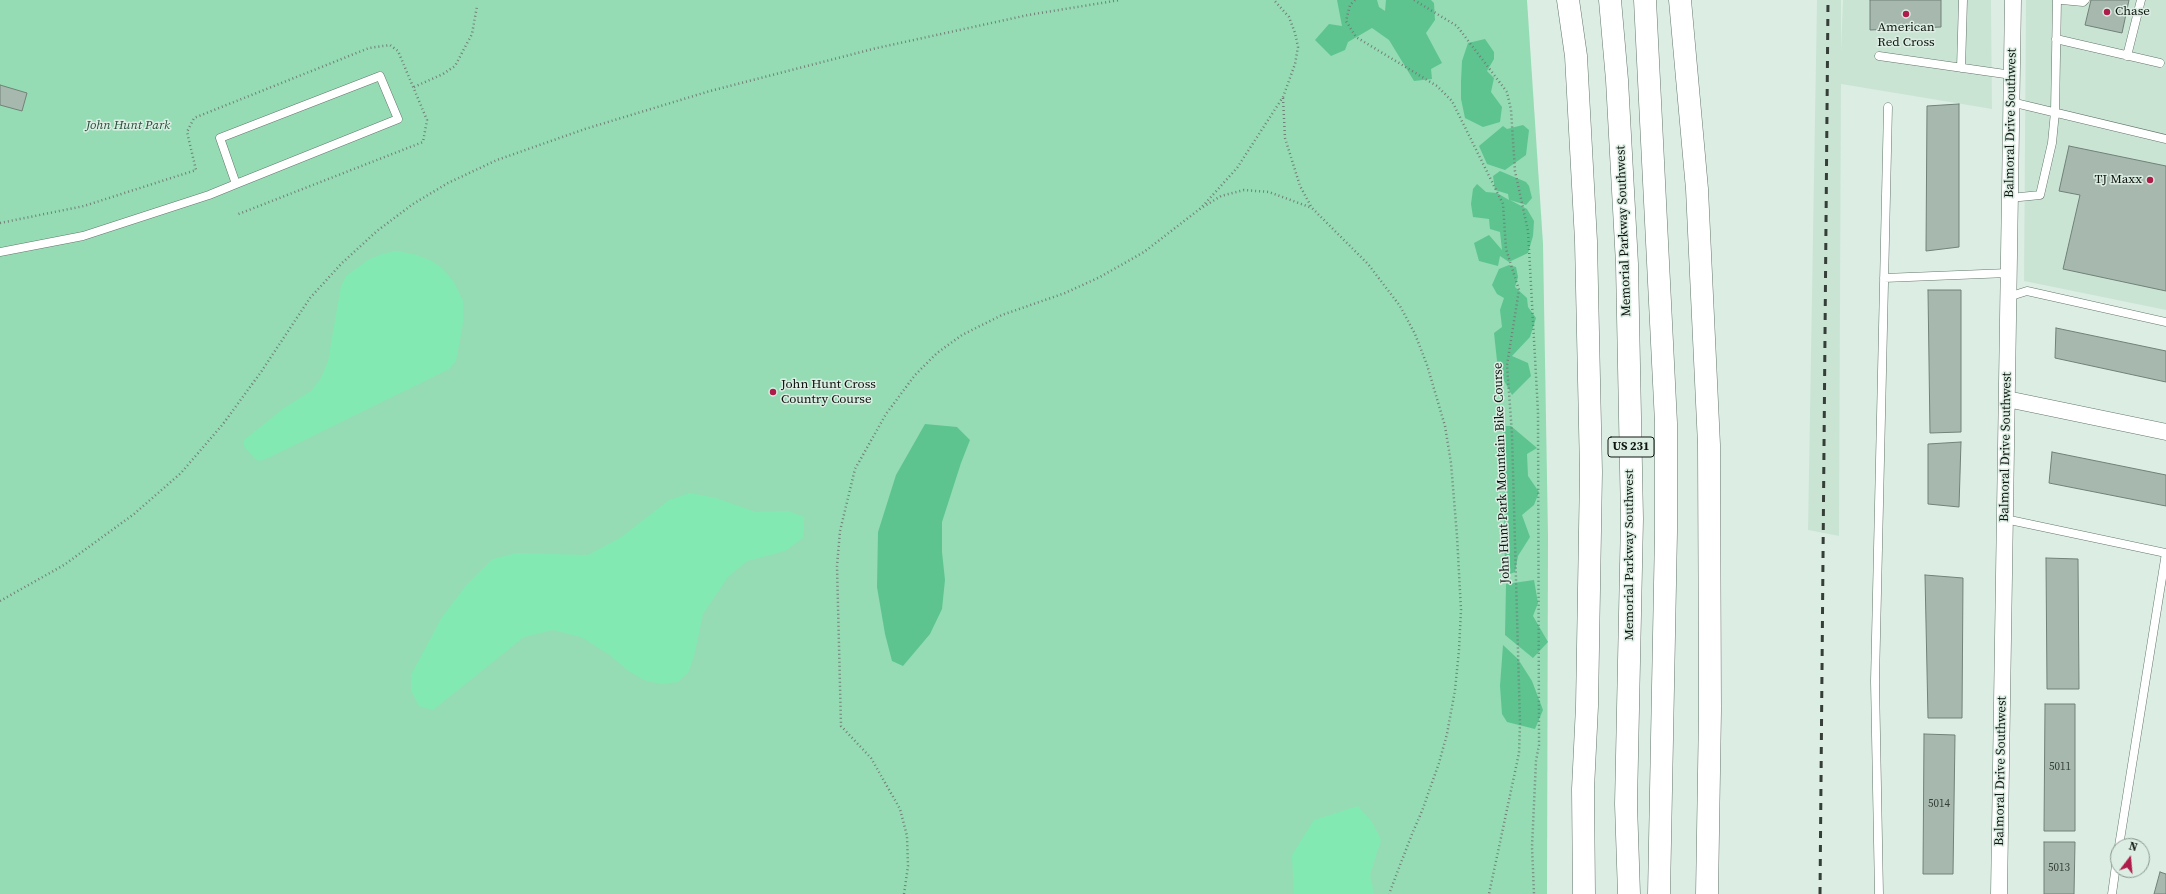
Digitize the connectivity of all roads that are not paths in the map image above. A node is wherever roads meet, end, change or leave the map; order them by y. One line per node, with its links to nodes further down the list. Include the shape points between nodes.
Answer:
1 (1568, 0): 35 (main road, via 1576,56 1586,241 1591,472 1583,790)
2 (1610, 0): 32 (main road, Memorial Parkway Southwest / US 231, via 1627,264 1632,503)
3 (1645, 0): 38 (main road, US 231, via 1666,423)
4 (1680, 0): 39 (main road, via 1697,189 1709,437 1710,711)
5 (1963, 0): 15 (lane)
6 (2013, 0): 16 (street, Balmoral Drive Southwest)
7 (2057, 0): 11 (lane)
8 (2062, 0): 9 (lane)
9 (2085, 0)
10 (2141, 0): 13 (lane)
11 (2056, 39): 13 (lane); 19 (lane)
12 (1879, 56): 15 (lane)
13 (2128, 56): 14 (lane)
14 (2160, 63)
15 (1961, 68): 16 (lane)
16 (2012, 75): 17 (street, Balmoral Drive Southwest)
17 (2011, 102): 19 (lane); 22 (street, Balmoral Drive Southwest)
18 (1888, 107): 25 (lane)
19 (2054, 112): 20 (lane); 22 (lane, via 2052,143 2040,195)
20 (2166, 139)
21 (236, 184): 21 (lane, via 398,119 380,76 220,138); 23 (lane, via 83,236)
22 (2010, 198): 24 (street, Balmoral Drive Southwest)
23 (0, 252)
24 (2008, 273): 25 (lane); 26 (street, Balmoral Drive Southwest)
25 (1884, 278): 40 (lane, via 1875,681)
26 (2008, 297): 27 (lane, via 2027,291); 28 (street, Balmoral Drive Southwest)
27 (2166, 322)
28 (2007, 399): 29 (street); 30 (street, Balmoral Drive Southwest)
29 (2166, 432)
30 (2005, 519): 31 (lane); 41 (street, Balmoral Drive Southwest)
31 (2166, 553): 33 (lane)
32 (1626, 804): 36 (main road); 37 (main road, Memorial Parkway Southwest / US 231)
33 (2120, 838)
34 (2114, 878): 42 (lane)
35 (1584, 894)
36 (1618, 894)
37 (1629, 894)
38 (1660, 894)
39 (1707, 894)
40 (1879, 894)
41 (1999, 894)
42 (2112, 894)

